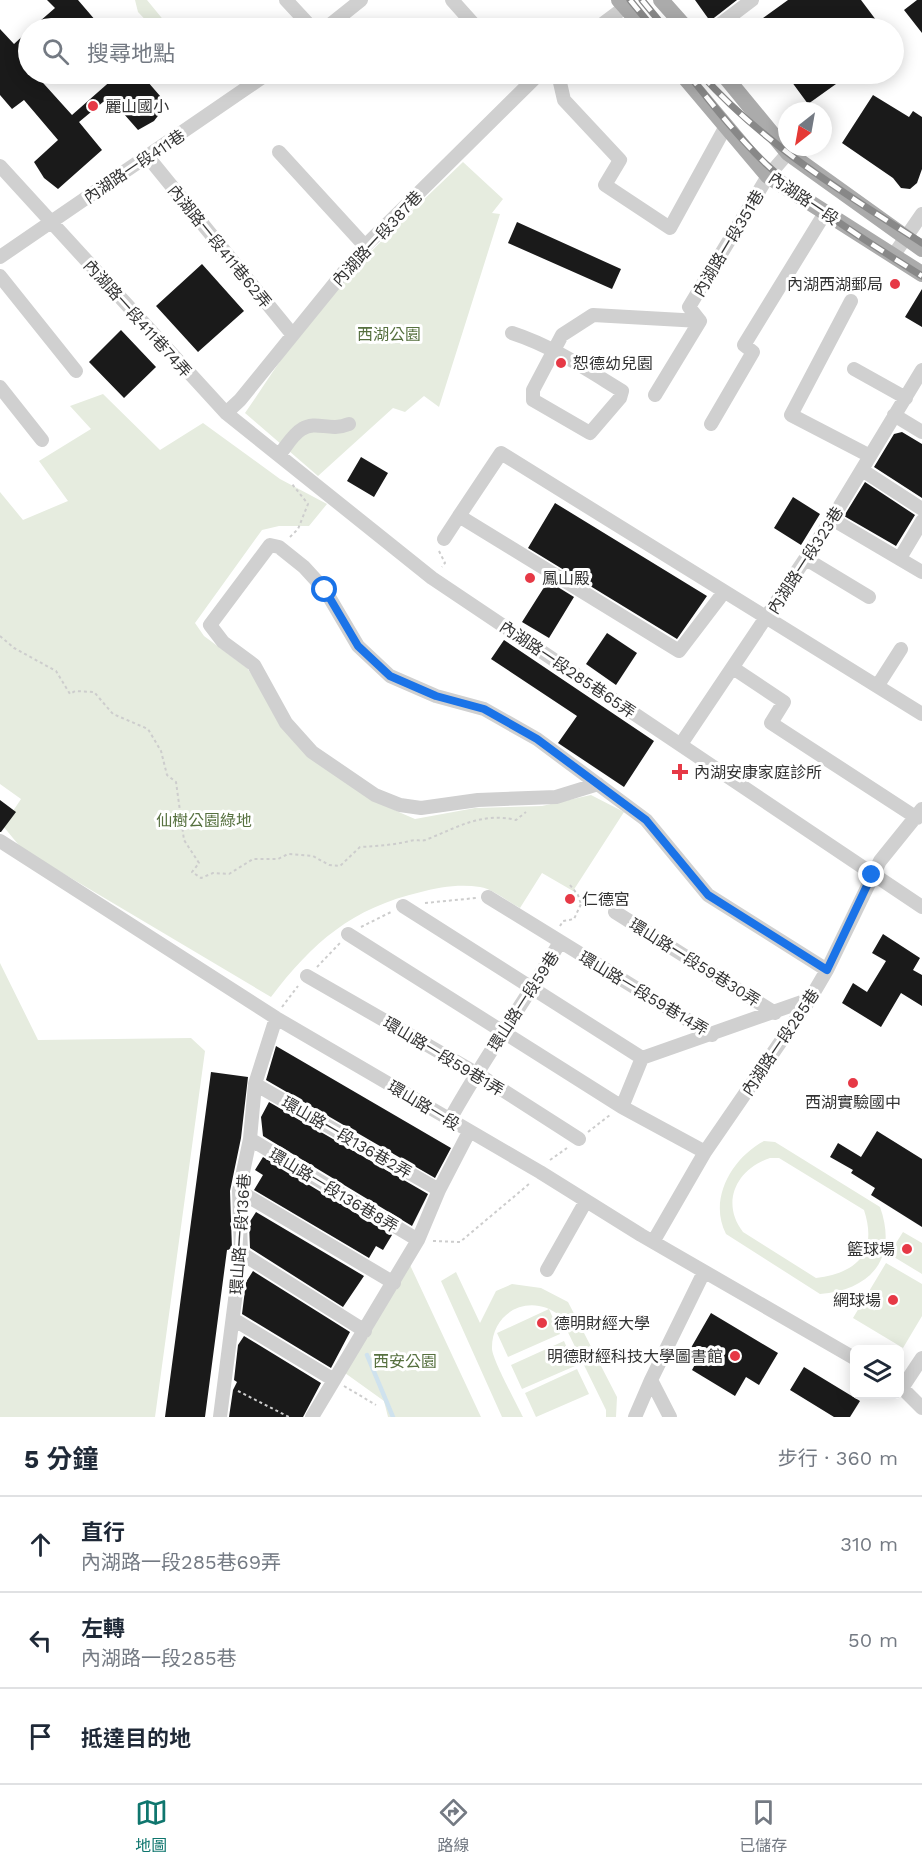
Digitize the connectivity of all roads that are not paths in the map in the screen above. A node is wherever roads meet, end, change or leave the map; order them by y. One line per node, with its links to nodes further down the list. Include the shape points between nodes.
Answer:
1 (286, 0): 7 (street)
2 (362, 0): 8 (street)
3 (452, 0): 9 (street)
4 (661, 0): 12 (main road)
5 (752, 0): 13 (street)
6 (622, 3): 10 (street); 11 (main road)
7 (303, 18)
8 (339, 18)
9 (468, 18)
10 (607, 18)
11 (635, 18)
12 (677, 18)
13 (728, 18)
14 (253, 84): 24 (street, 內湖路一段411巷)
15 (560, 84): 19 (street, via 564,100 620,160 605,185 670,228)
16 (690, 84): 19 (main road, 內湖路一段)
17 (731, 84): 20 (main road, 內湖路一段)
18 (526, 85): 31 (street, 內湖路一段387巷)
19 (726, 126): 26 (main road, 內湖路一段)
20 (778, 141)
21 (279, 152): 31 (street)
22 (785, 156): 26 (street, 內湖路一段351巷)
23 (792, 156): 30 (main road, 內湖路一段)
24 (148, 157): 29 (street, 內湖路一段411巷); 40 (street, 內湖路一段411巷62弄)
25 (0, 166): 29 (street, 內湖路一段411巷74弄)
26 (768, 176): 27 (main road, 內湖路一段); 38 (street, 內湖路一段351巷, via 689,308)
27 (825, 213): 33 (main road, 內湖路一段); 51 (street, via 744,345 753,352)
28 (922, 214): 30 (street)
29 (51, 222): 34 (street, 內湖路一段411巷); 48 (street, 內湖路一段411巷74弄)
30 (906, 238): 32 (main road, 內湖路一段); 33 (street)
31 (365, 246): 40 (street, 內湖路一段387巷)
32 (922, 249)
33 (894, 256): 35 (main road, 內湖路一段)
34 (0, 257)
35 (922, 274)
36 (0, 276): 43 (street)
37 (851, 301): 55 (street, via 791,414)
38 (700, 321): 41 (street, via 593,315 562,335); 46 (street, 內湖路一段351巷)
39 (512, 333): 41 (street)
40 (292, 334): 48 (street, 內湖路一段387巷)
41 (552, 349): 41 (street, via 622,391 590,433 534,400 533,390)
42 (854, 369): 47 (street)
43 (76, 371)
44 (921, 374): 47 (street, 內湖路一段323巷)
45 (0, 387): 53 (street)
46 (655, 394)
47 (906, 398): 49 (street, 內湖路一段323巷)
48 (226, 413): 54 (street, 內湖路一段285巷65弄)
49 (894, 415): 52 (street); 55 (street, 內湖路一段323巷)
50 (349, 424): 54 (street, via 336,429 317,425 301,429)
51 (711, 424)
52 (922, 432)
53 (42, 440)
54 (279, 455): 72 (street, 內湖路一段285巷65弄, via 432,578)
55 (870, 456): 56 (street, 內湖路一段323巷)
56 (862, 470): 57 (street); 59 (street, 內湖路一段323巷)
57 (922, 508)
58 (459, 516): 61 (street); 65 (street, via 679,651); 65 (street, via 501,453)
59 (832, 519): 62 (street); 63 (street, 內湖路一段323巷)
60 (922, 520): 62 (street)
61 (441, 544)
62 (900, 558): 64 (street)
63 (806, 559): 66 (street); 67 (street, 內湖路一段323巷)
64 (922, 572)
65 (724, 592): 67 (street)
66 (869, 597)
67 (768, 618): 69 (street, 內湖路一段323巷); 70 (street)
68 (901, 649): 70 (street)
69 (733, 668): 72 (street, 內湖路一段323巷); 74 (street, via 784,702 771,723)
70 (878, 685): 71 (street)
71 (922, 714)
72 (681, 744): 76 (street, 內湖路一段285巷65弄)
73 (597, 784): 73 (street, via 537,739 484,709 436,696 390,676 358,646 325,590 279,547 270,544 210,625 223,642 254,665 286,723 312,752 375,795 421,808 478,800 556,797); 83 (street, via 646,820 708,895)
74 (920, 813): 76 (street, 內湖路一段285巷)
75 (0, 841): 88 (street, 環山路一段)
76 (872, 875): 79 (street, 內湖路一段285巷65弄); 83 (street, 內湖路一段285巷)
77 (488, 897): 82 (street, 環山路一段59巷14弄)
78 (403, 906): 85 (street)
79 (922, 907)
80 (615, 912): 87 (street, 環山路一段59巷30弄)
81 (348, 934): 89 (street)
82 (557, 940): 85 (street, 環山路一段59巷); 90 (street, 環山路一段59巷14弄)
83 (827, 970): 86 (street, 內湖路一段285巷)
84 (307, 976): 92 (street, 環山路一段59巷1弄)
85 (532, 989): 89 (street, 環山路一段59巷); 91 (street)
86 (810, 999): 87 (street, 環山路一段59巷14弄); 99 (street, 內湖路一段285巷)
87 (775, 1013): 90 (street, 環山路一段59巷14弄)
88 (276, 1018): 93 (street, 環山路一段136巷); 95 (street, 環山路一段)
89 (506, 1032): 92 (street, 環山路一段59巷); 94 (street)
90 (712, 1035): 91 (street)
91 (642, 1058): 94 (street)
92 (476, 1073): 95 (street, 環山路一段59巷); 97 (street, 環山路一段59巷1弄)
93 (255, 1084): 98 (street, 環山路一段136巷); 100 (street, 環山路一段136巷2弄)
94 (622, 1107): 99 (street)
95 (449, 1121): 96 (street, 環山路一段)
96 (470, 1132): 100 (street); 102 (street, 環山路一段)
97 (579, 1138)
98 (250, 1139): 101 (street, 環山路一段136巷); 103 (street, 環山路一段136巷8弄)
99 (705, 1152): 104 (street, 內湖路一段285巷)
100 (439, 1190): 103 (street)
101 (239, 1191): 105 (street, 環山路一段136巷); 108 (street)
102 (586, 1201): 104 (street, 環山路一段); 106 (street)
103 (418, 1240): 108 (street)
104 (653, 1242): 107 (street, 環山路一段)
105 (241, 1253): 109 (street, 環山路一段136巷); 110 (street)
106 (547, 1270)
107 (704, 1272): 111 (street, 環山路一段); 114 (street)
108 (394, 1283): 110 (street)
109 (233, 1319): 113 (street); 118 (street, 環山路一段136巷)
110 (364, 1331): 113 (street)
111 (850, 1355)
112 (922, 1358): 115 (street)
113 (334, 1380): 119 (street)
114 (651, 1380): 120 (street); 121 (street)
115 (904, 1383)
116 (904, 1390): 117 (street)
117 (922, 1408)
118 (220, 1417)
119 (312, 1417)
120 (635, 1417)
121 (670, 1417)

